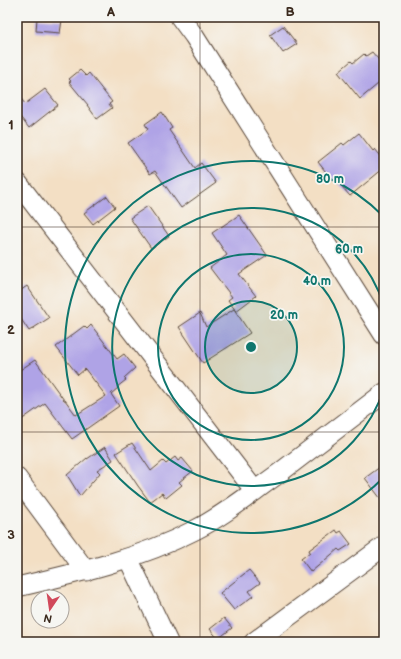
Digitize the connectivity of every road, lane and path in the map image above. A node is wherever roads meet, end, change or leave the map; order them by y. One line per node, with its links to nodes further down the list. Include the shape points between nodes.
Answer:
1 (180, 17): 3 (street)
2 (17, 182): 6 (street)
3 (384, 335)
4 (384, 393): 6 (street)
5 (17, 478): 9 (street)
6 (255, 491): 8 (street, via 196,530)
7 (384, 546): 12 (street)
8 (128, 558): 9 (street); 11 (street)
9 (86, 571): 10 (street)
10 (17, 587)
11 (168, 642)
12 (254, 642)

